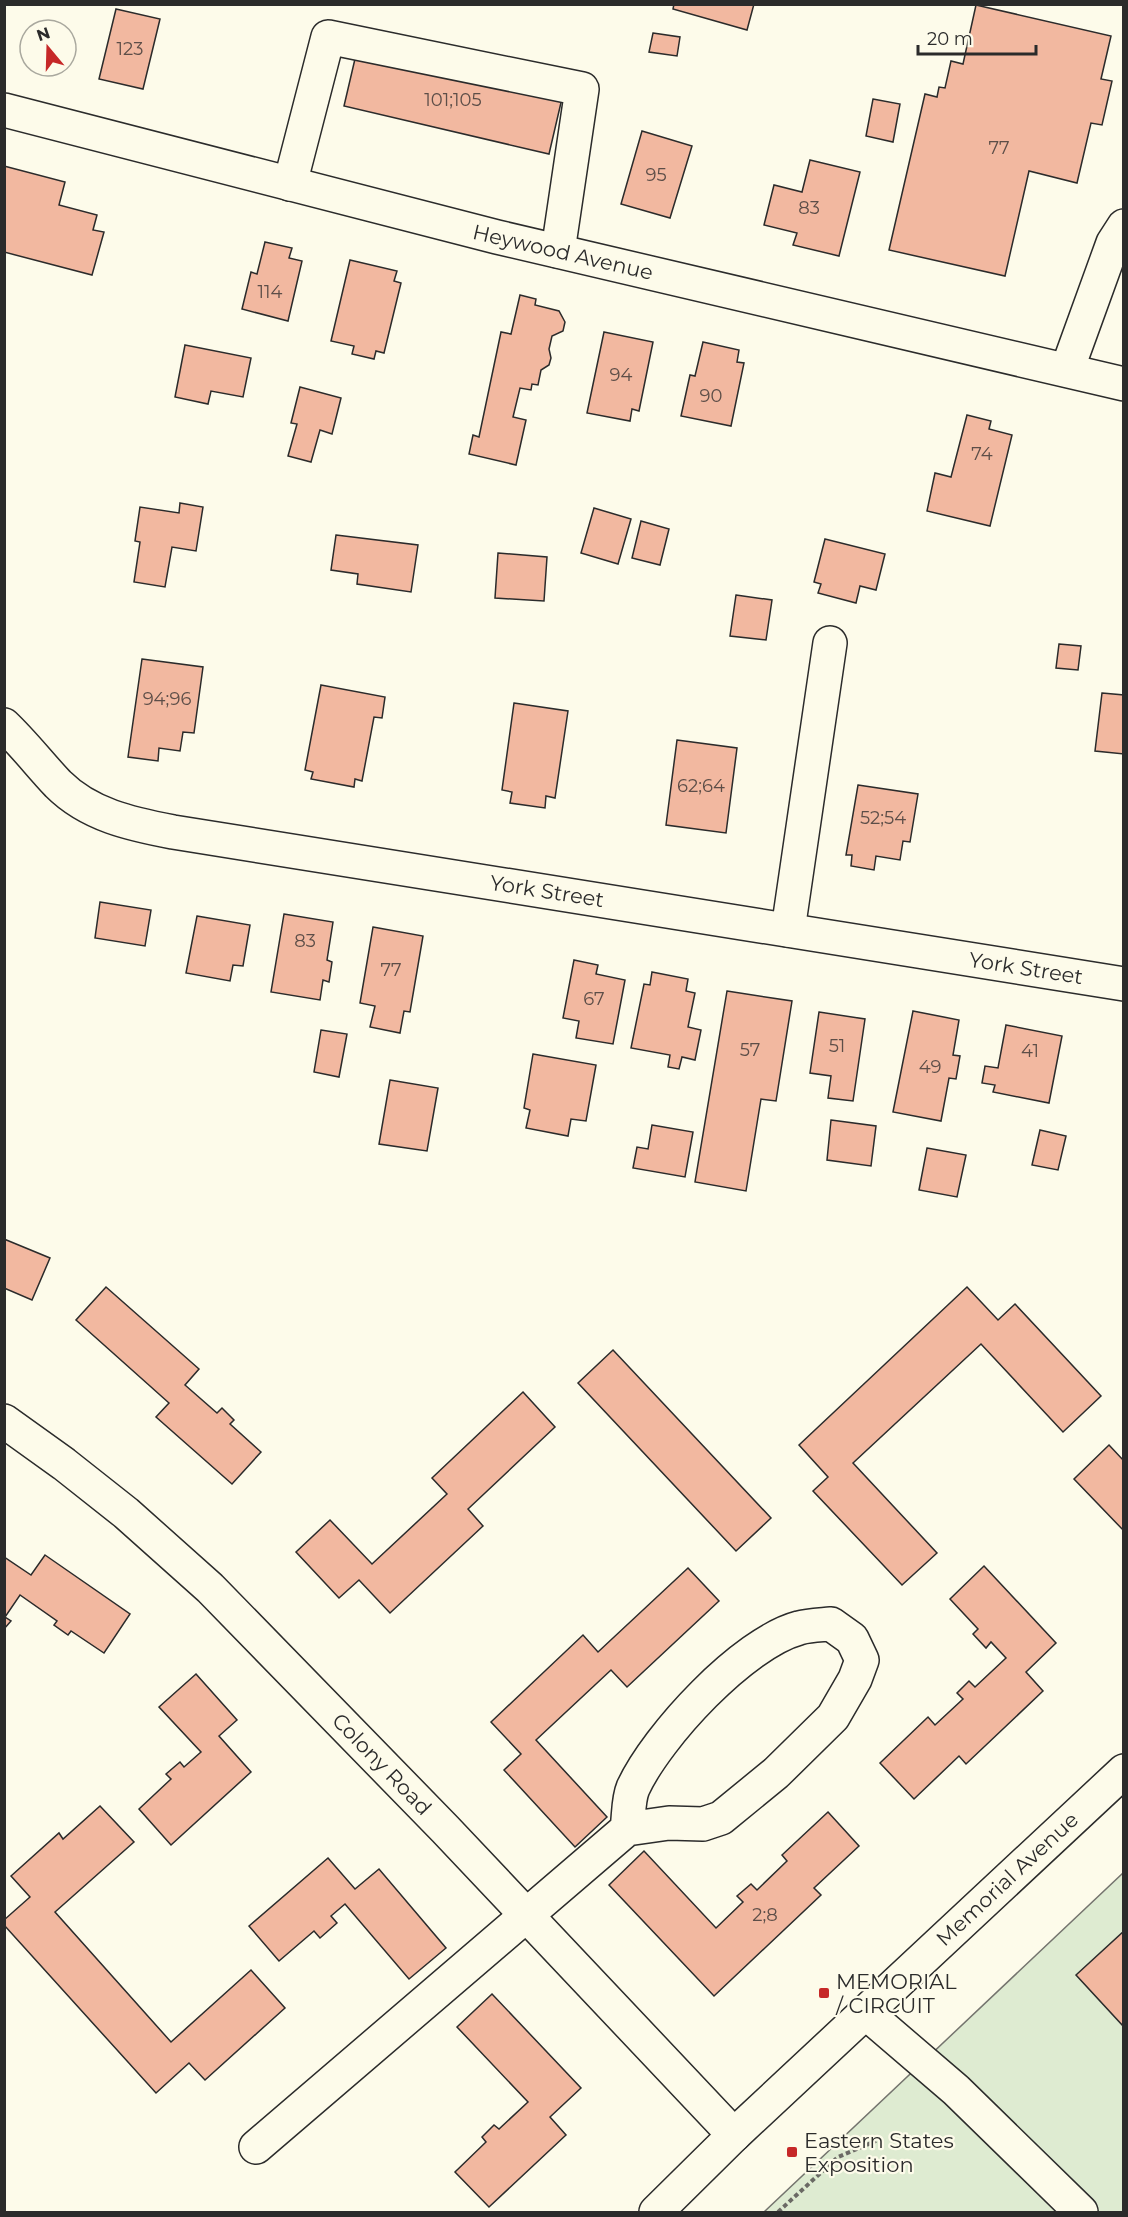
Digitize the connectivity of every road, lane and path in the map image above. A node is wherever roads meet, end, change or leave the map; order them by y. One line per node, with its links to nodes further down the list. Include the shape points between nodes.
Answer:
1 (4, 110): 2 (street, Heywood Avenue)
2 (290, 184): 4 (street, Heywood Avenue); 4 (street, via 328,37 582,89)
3 (1124, 226): 5 (street, via 1113,243)
4 (558, 251): 5 (street, Heywood Avenue)
5 (1068, 370): 6 (street, Heywood Avenue)
6 (1124, 384)
7 (830, 643): 9 (street)
8 (4, 725): 9 (street, York Street, via 76,799 126,822)
9 (788, 930): 10 (street, York Street)
10 (1124, 984)
11 (4, 1421): 14 (street, Colony Road, via 126,1513 210,1588)
12 (1124, 1771): 15 (street, Memorial Avenue)
13 (627, 1829): 13 (street, via 669,1823 703,1824 720,1818 776,1773 833,1717 855,1679 862,1660 852,1640 831,1624 798,1628 752,1651 697,1701 650,1758 632,1790); 14 (street)
14 (525, 1916): 16 (street, Colony Road); 18 (street)
15 (865, 2012): 16 (street, Memorial Avenue); 21 (street, via 956,2090)
16 (734, 2135): 19 (street, Memorial Avenue)
17 (876, 2141): 20 (path, via 838,2157)
18 (256, 2147)
19 (655, 2212)
20 (778, 2212)
21 (1081, 2212)

